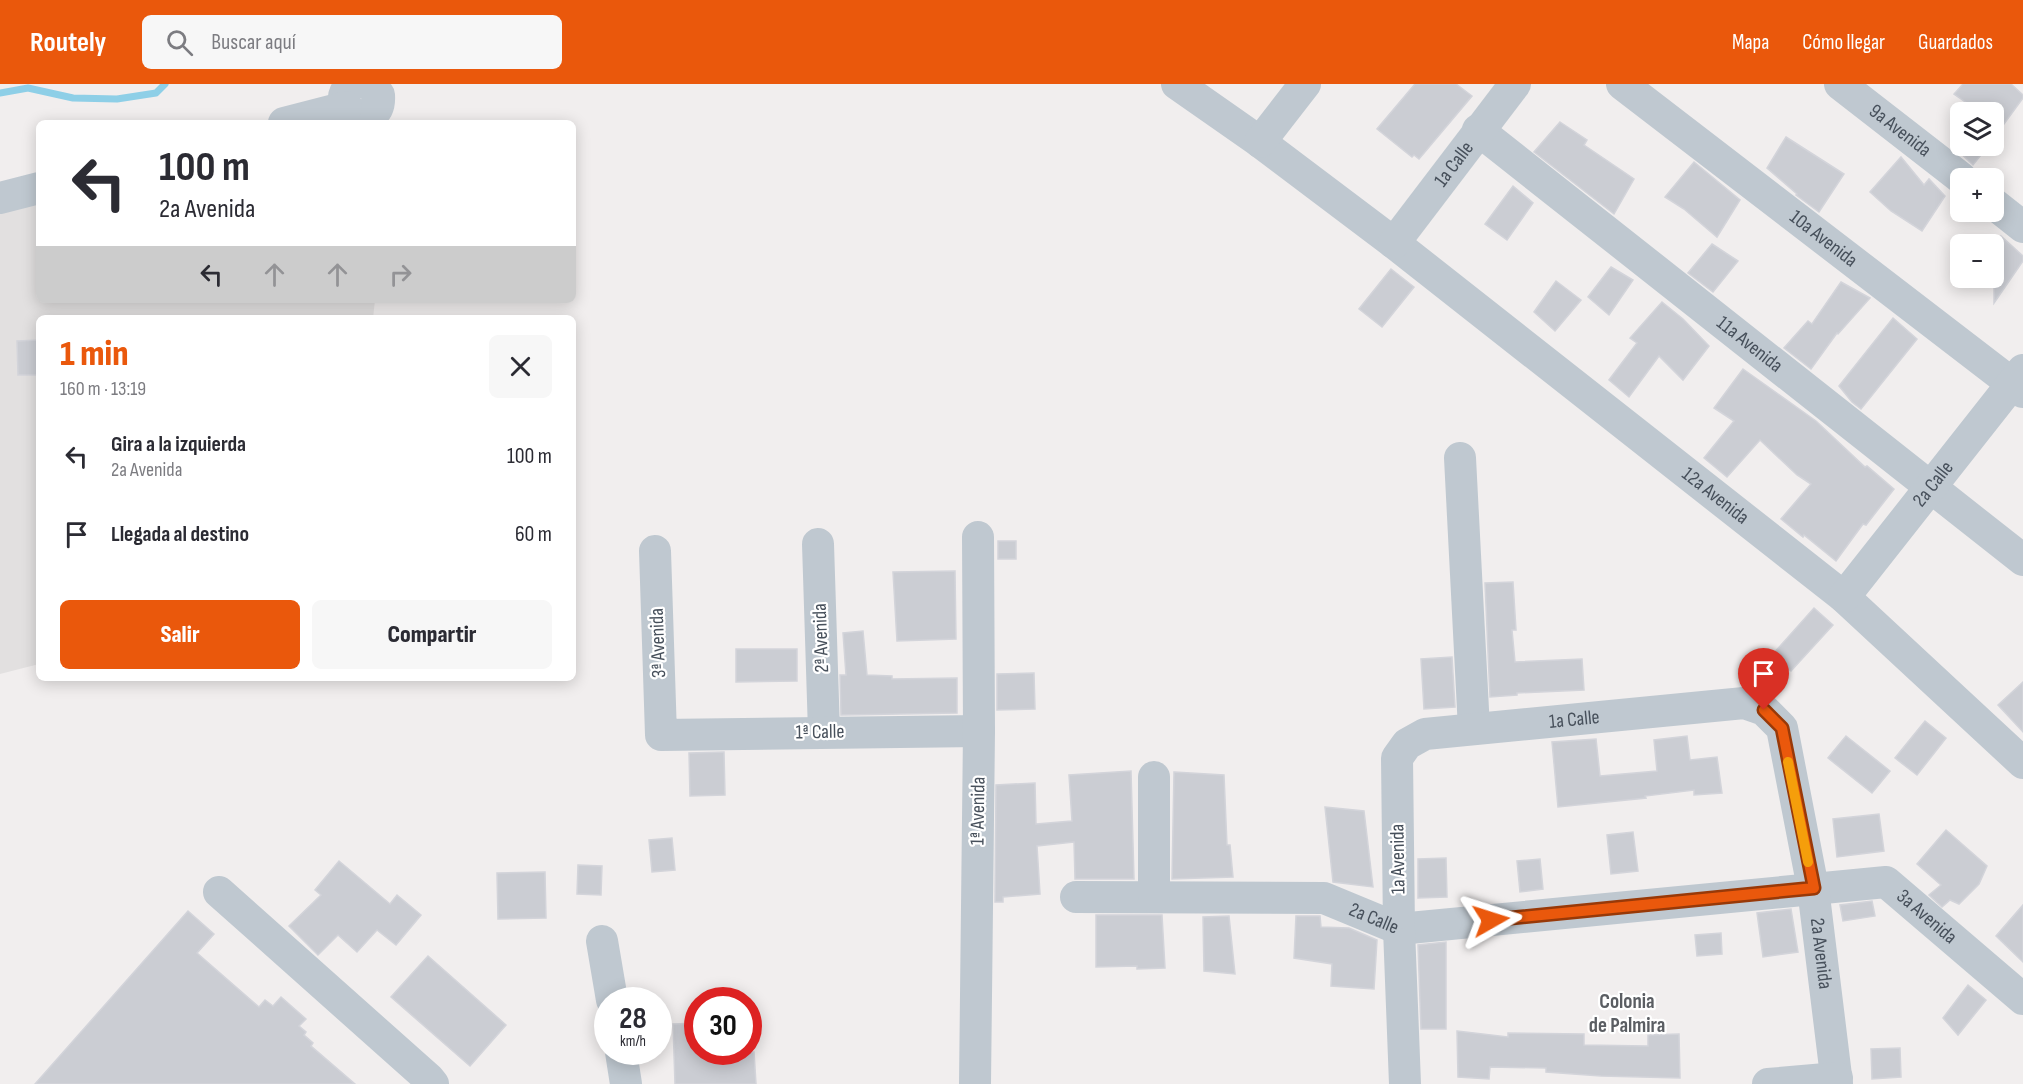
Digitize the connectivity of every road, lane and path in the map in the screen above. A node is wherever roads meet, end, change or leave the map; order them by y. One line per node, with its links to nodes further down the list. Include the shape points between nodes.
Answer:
1 (370, 84): 7 (street, via 379,95 378,106 370,114 359,116 349,111)
2 (1177, 84): 10 (street, 12a Avenida)
3 (1305, 84): 10 (street)
4 (1515, 84): 9 (street, 1a Calle)
5 (1622, 84): 17 (street, 10a Avenida)
6 (1840, 84): 11 (street, 9a Avenida)
7 (350, 95): 8 (street)
8 (291, 120)
9 (1478, 130): 16 (street, 1a Calle); 19 (street, 11a Avenida)
10 (1260, 142): 16 (street, 12a Avenida)
11 (1950, 169)
12 (36, 189): 13 (street)
13 (0, 198)
14 (2004, 212): 15 (street)
15 (2023, 227)
16 (1394, 243): 24 (street, 12a Avenida)
17 (2019, 382): 19 (street, 2a Calle)
18 (1460, 458): 26 (street)
19 (1931, 488): 23 (street, 11a Avenida); 24 (street, 2a Calle)
20 (978, 537): 27 (street, 1ª Avenida)
21 (818, 544): 28 (street, 2ª Avenida)
22 (655, 551): 29 (street, 3ª Avenida)
23 (2023, 560)
24 (1844, 597): 31 (street, 12a Avenida)
25 (1744, 703): 26 (street, 1a Calle); 33 (street, 2a Avenida, via 1764,710 1782,728)
26 (1474, 729): 30 (street, 1a Calle, via 1425,734)
27 (979, 731): 28 (street, 1ª Calle); 45 (street, 1ª Avenida)
28 (824, 732): 29 (street, 1ª Calle)
29 (661, 735)
30 (1407, 744): 37 (street, 1a Avenida, via 1397,759)
31 (2023, 763)
32 (1154, 777): 36 (street)
33 (1814, 888): 37 (street, 2a Calle); 40 (street, 3a Avenida, via 1886,882); 42 (street, 2a Avenida)
34 (219, 892): 43 (street)
35 (1076, 897): 36 (street, 2a Calle)
36 (1154, 897): 37 (street, 2a Calle, via 1324,898)
37 (1399, 929): 46 (street, 1a Avenida)
38 (602, 941): 39 (street)
39 (610, 987)
40 (2023, 999)
41 (623, 1065): 44 (street)
42 (1837, 1081): 47 (street)
43 (433, 1084)
44 (626, 1084)
45 (975, 1084)
46 (1405, 1084)
47 (1768, 1084)

